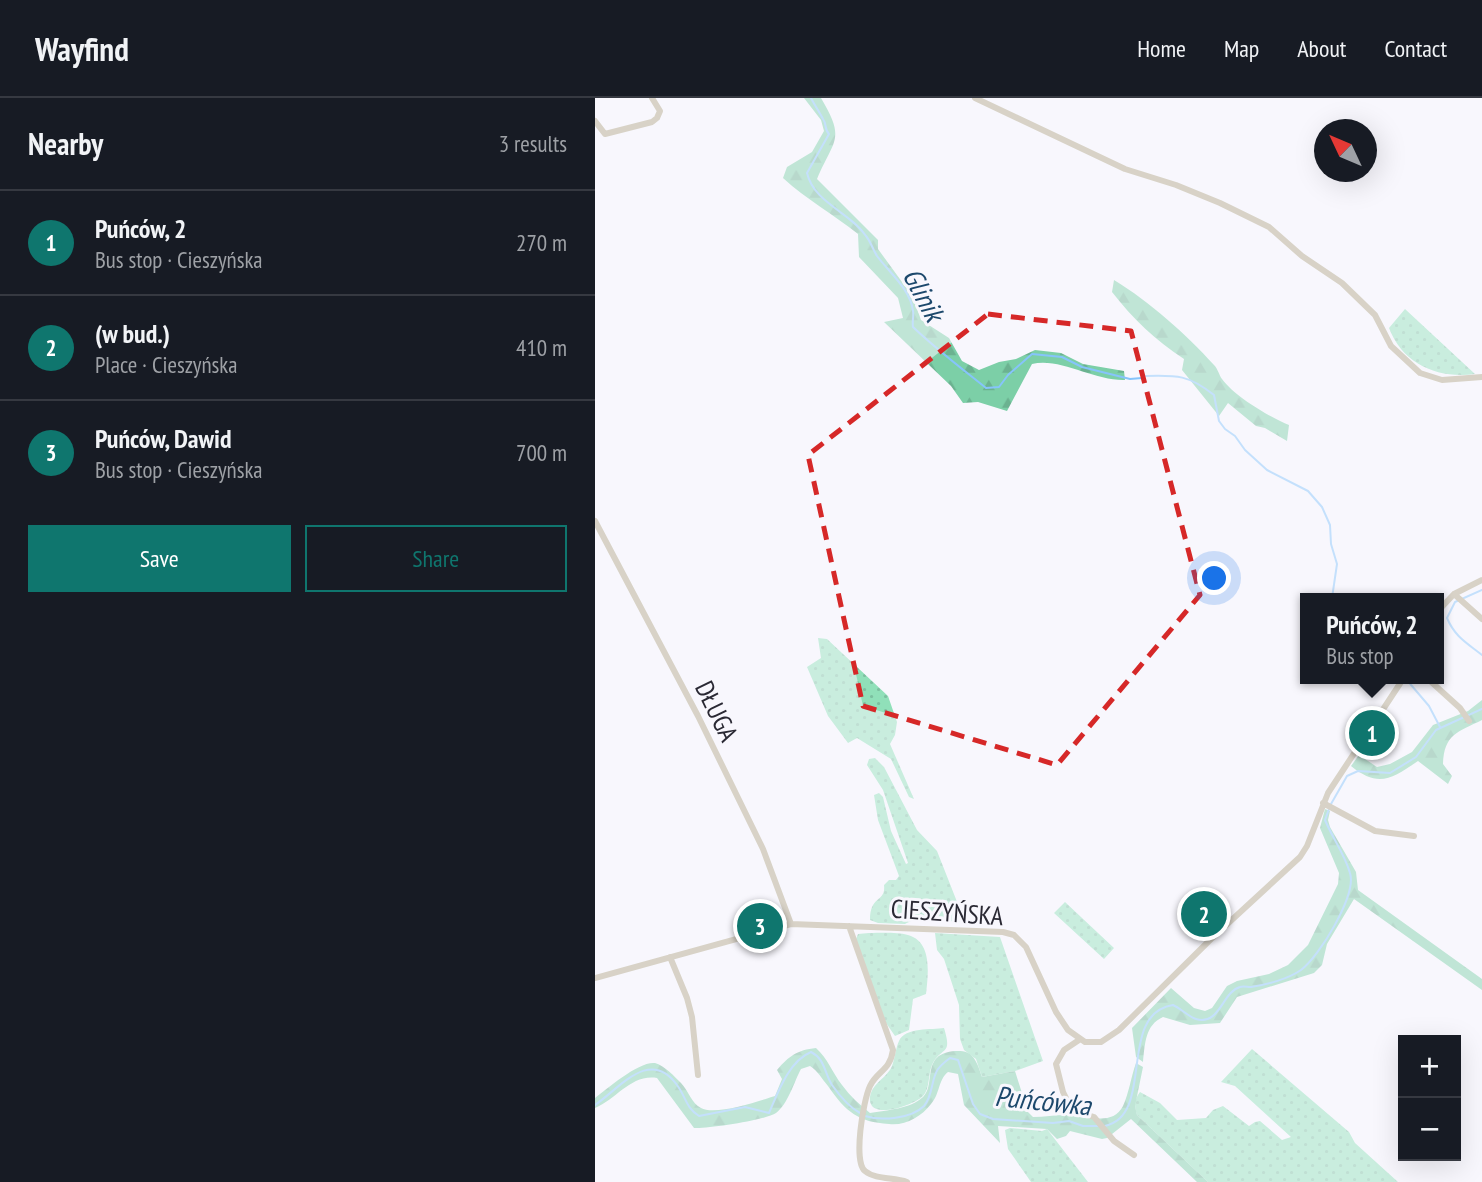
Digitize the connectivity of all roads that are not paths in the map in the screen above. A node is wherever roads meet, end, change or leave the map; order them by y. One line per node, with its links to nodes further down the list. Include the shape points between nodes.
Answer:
1 (652, 98): 3 (street, via 660,111 652,122 605,134)
2 (975, 98): 4 (street, via 1125,169 1176,185 1269,227 1342,283 1375,315 1391,346 1420,373 1442,380)
3 (595, 121)
4 (1482, 377)
5 (595, 521): 15 (street, DŁUGA, via 763,849)
6 (1482, 580): 7 (street)
7 (1458, 597): 8 (street); 9 (street)
8 (1444, 607)
9 (1482, 619)
10 (1400, 684): 13 (street)
11 (1433, 684): 12 (street)
12 (1468, 718)
13 (1325, 804): 14 (street, via 1375,831); 19 (street, via 1307,846 1288,870 1119,1030 1101,1042)
14 (1414, 836)
15 (791, 924): 16 (street, CIESZYŃSKA); 17 (street, CIESZYŃSKA)
16 (849, 926): 19 (street, CIESZYŃSKA, via 1014,935 1029,951 1063,1026); 22 (street, via 893,1050 887,1068 870,1087 862,1121 860,1166 875,1177)
17 (670, 957): 18 (street, CIESZYŃSKA); 20 (street, via 691,1014)
18 (595, 978)
19 (1079, 1040): 21 (street, via 1060,1055 1056,1071 1069,1104 1094,1117 1114,1141)
20 (698, 1075)
21 (1134, 1155)
22 (907, 1182)

